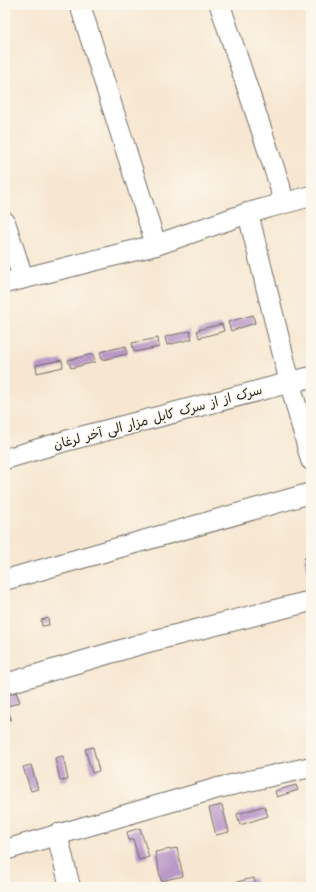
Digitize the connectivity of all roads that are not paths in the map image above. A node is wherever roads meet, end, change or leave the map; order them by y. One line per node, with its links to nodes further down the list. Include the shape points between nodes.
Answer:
1 (80, 5): 7 (street)
2 (220, 5): 4 (street, via 280,186)
3 (311, 196): 4 (street)
4 (283, 203): 5 (street)
5 (248, 212): 7 (street); 10 (street)
6 (5, 222): 8 (street)
7 (156, 245): 8 (street)
8 (14, 281)
9 (311, 378): 10 (street, سرک از از سرک کابل مزار الی آخر لرغان)
10 (290, 383): 11 (street, سرک از از سرک کابل مزار الی آخر لرغان); 12 (street)
11 (5, 458)
12 (311, 460)
13 (311, 493): 14 (street)
14 (5, 580)
15 (311, 601): 16 (street, via 148,642)
16 (5, 684)
17 (311, 768): 18 (street, via 218,788)
18 (57, 834): 19 (street); 20 (street)
19 (5, 850)
20 (70, 887)

